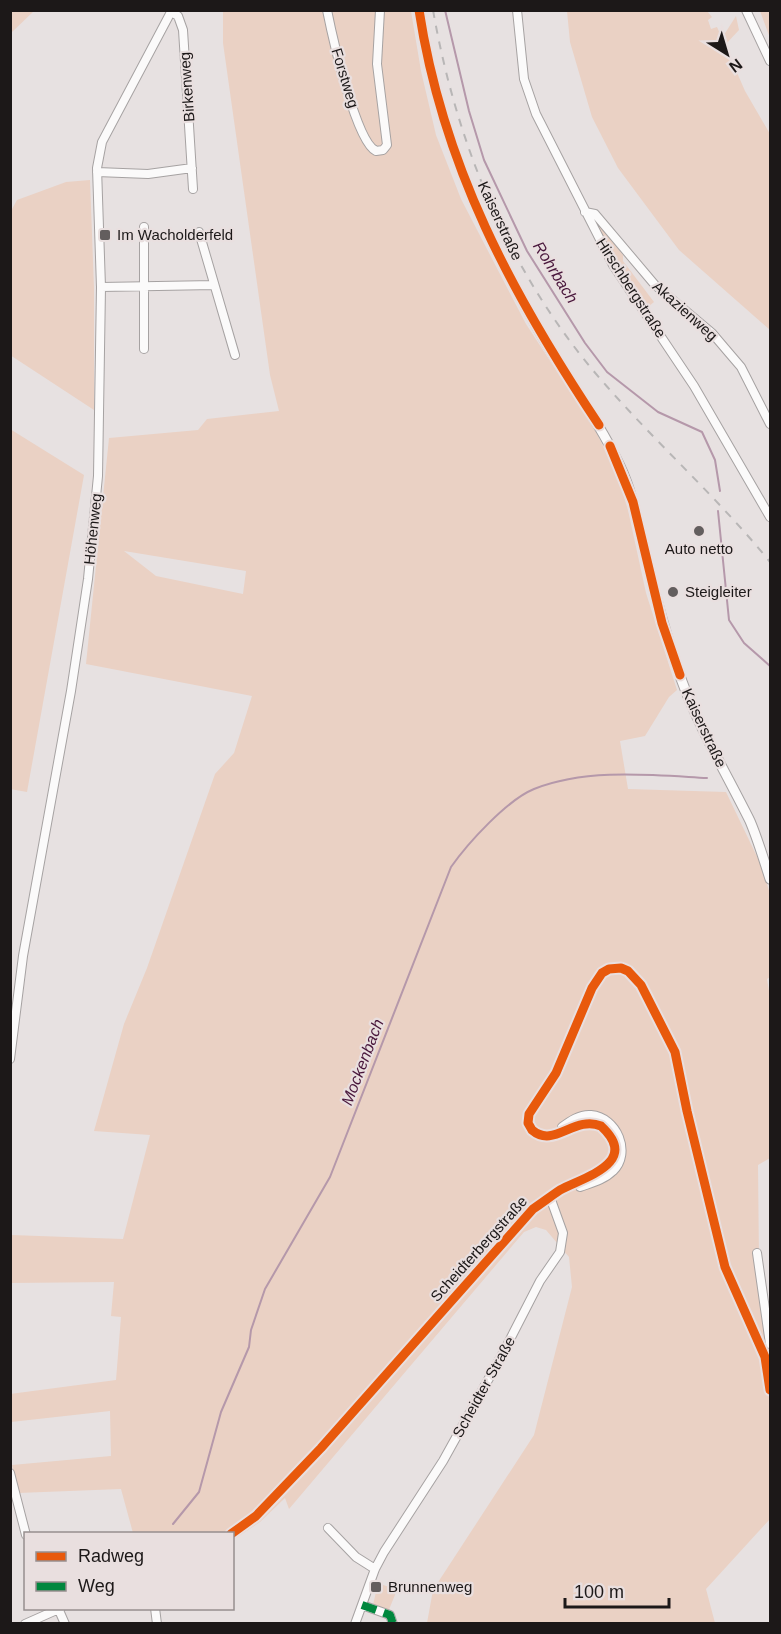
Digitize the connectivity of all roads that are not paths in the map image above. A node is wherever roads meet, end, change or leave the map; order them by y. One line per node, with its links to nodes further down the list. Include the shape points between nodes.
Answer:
1 (327, 10): 2 (street, Forstweg, via 354,110 368,144 376,151 387,145 377,64)
2 (380, 10)
3 (419, 10): 21 (main road, Kaiserstraße, via 435,95 469,193 533,321 599,424 622,470 662,623 688,698 750,822)
4 (517, 10): 11 (street, Hirschbergstraße, via 529,97)
5 (172, 11): 8 (street, Birkenweg, via 183,30); 9 (street, Höhenweg, via 102,142)
6 (748, 12): 7 (street)
7 (771, 61)
8 (192, 168): 9 (street, via 148,174); 10 (street, Birkenweg)
9 (97, 172): 16 (street, Höhenweg)
10 (193, 189)
11 (585, 212): 19 (street, Akazienweg, via 595,214 655,285 712,333 741,367); 20 (street, Hirschbergstraße, via 613,265 694,386)
12 (144, 227): 15 (street)
13 (199, 232): 14 (street)
14 (214, 285): 15 (street); 18 (street)
15 (144, 286): 16 (street); 17 (street)
16 (101, 287): 22 (street, Höhenweg, via 98,476 88,579 57,778 23,956)
17 (144, 349)
18 (235, 355)
19 (771, 424)
20 (771, 517)
21 (771, 879)
22 (10, 1059)
23 (550, 1197): 26 (street, Scheidterbergstraße, via 607,1167 614,1150 607,1131 590,1123 544,1136 536,1134 528,1119 531,1107 556,1073 598,978 609,969 621,968 641,985 675,1052 725,1267 765,1357); 30 (street, Scheidterbergstraße, via 518,1225 321,1448 256,1516); 31 (street, Scheidter Straße, via 563,1233 560,1252 540,1281 443,1461)
24 (758, 1253): 25 (street)
25 (771, 1344)
26 (770, 1383)
27 (10, 1473): 29 (street)
28 (328, 1528): 31 (street, via 356,1557)
29 (25, 1532)
30 (232, 1532)
31 (375, 1569): 32 (street, Scheidter Straße)
32 (362, 1605): 35 (street, Scheidter Straße); 36 (street, via 390,1616)
33 (57, 1610): 34 (street)
34 (25, 1623)
35 (355, 1623)
36 (393, 1623)

